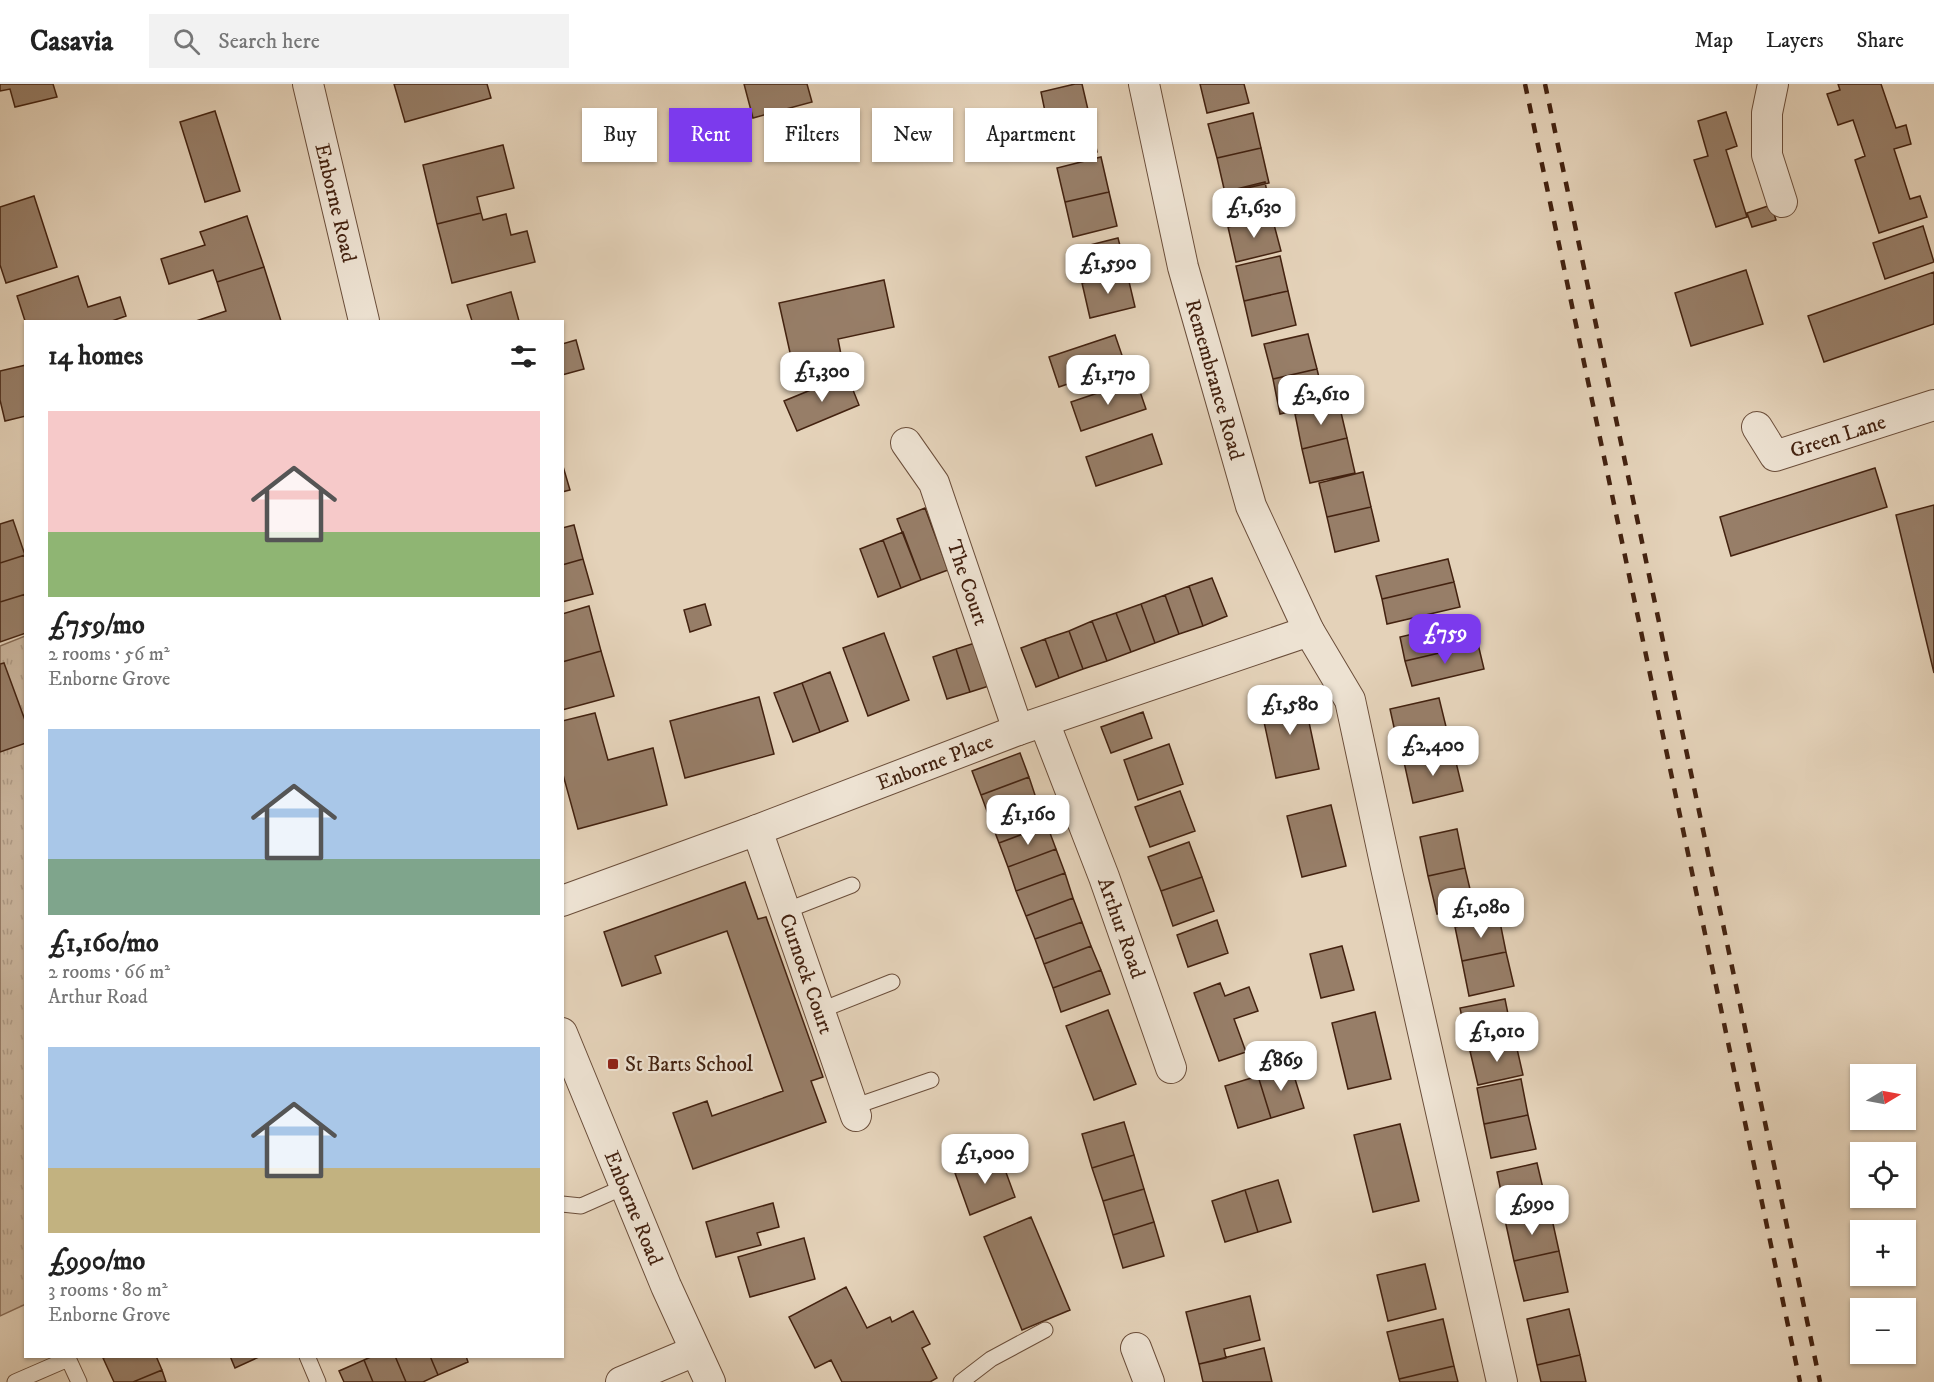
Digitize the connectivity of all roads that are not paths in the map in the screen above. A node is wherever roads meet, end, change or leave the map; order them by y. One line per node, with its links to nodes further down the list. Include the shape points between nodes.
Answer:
1 (308, 84): 5 (street, Enborne Road)
2 (1144, 84): 9 (street, Remembrance Road, via 1183,267 1251,506)
3 (1773, 84): 4 (street, via 1767,113 1767,155)
4 (1782, 202)
5 (364, 320)
6 (1934, 405): 7 (street, Green Lane, via 1775,456)
7 (1757, 427)
8 (906, 443): 10 (street, The Court, via 933,483)
9 (1309, 631): 10 (street, Enborne Place); 36 (street, Remembrance Road, via 1350,700)
10 (1031, 726): 11 (street, Enborne Place); 18 (street, Arthur Road, via 1104,877)
11 (757, 830): 13 (street, Enborne Place); 14 (street, Curnock Court)
12 (852, 885): 14 (lane)
13 (564, 900)
14 (785, 911): 16 (street, Curnock Court)
15 (892, 982): 16 (lane)
16 (819, 1011): 20 (street, Curnock Court)
17 (564, 1038): 21 (street, Enborne Road)
18 (1171, 1068)
19 (931, 1080): 20 (lane)
20 (854, 1111)
21 (624, 1187): 22 (lane, via 580,1206); 25 (street, Enborne Road)
22 (564, 1204)
23 (1045, 1330): 34 (lane, via 991,1359)
24 (1136, 1348): 35 (street)
25 (695, 1351): 32 (street); 33 (street, Enborne Road)
26 (66, 1358): 29 (lane)
27 (68, 1358): 30 (lane)
28 (308, 1358): 31 (lane)
29 (15, 1382)
30 (79, 1382)
31 (318, 1382)
32 (621, 1382)
33 (710, 1382)
34 (961, 1382)
35 (1149, 1382)
36 (1502, 1382)

